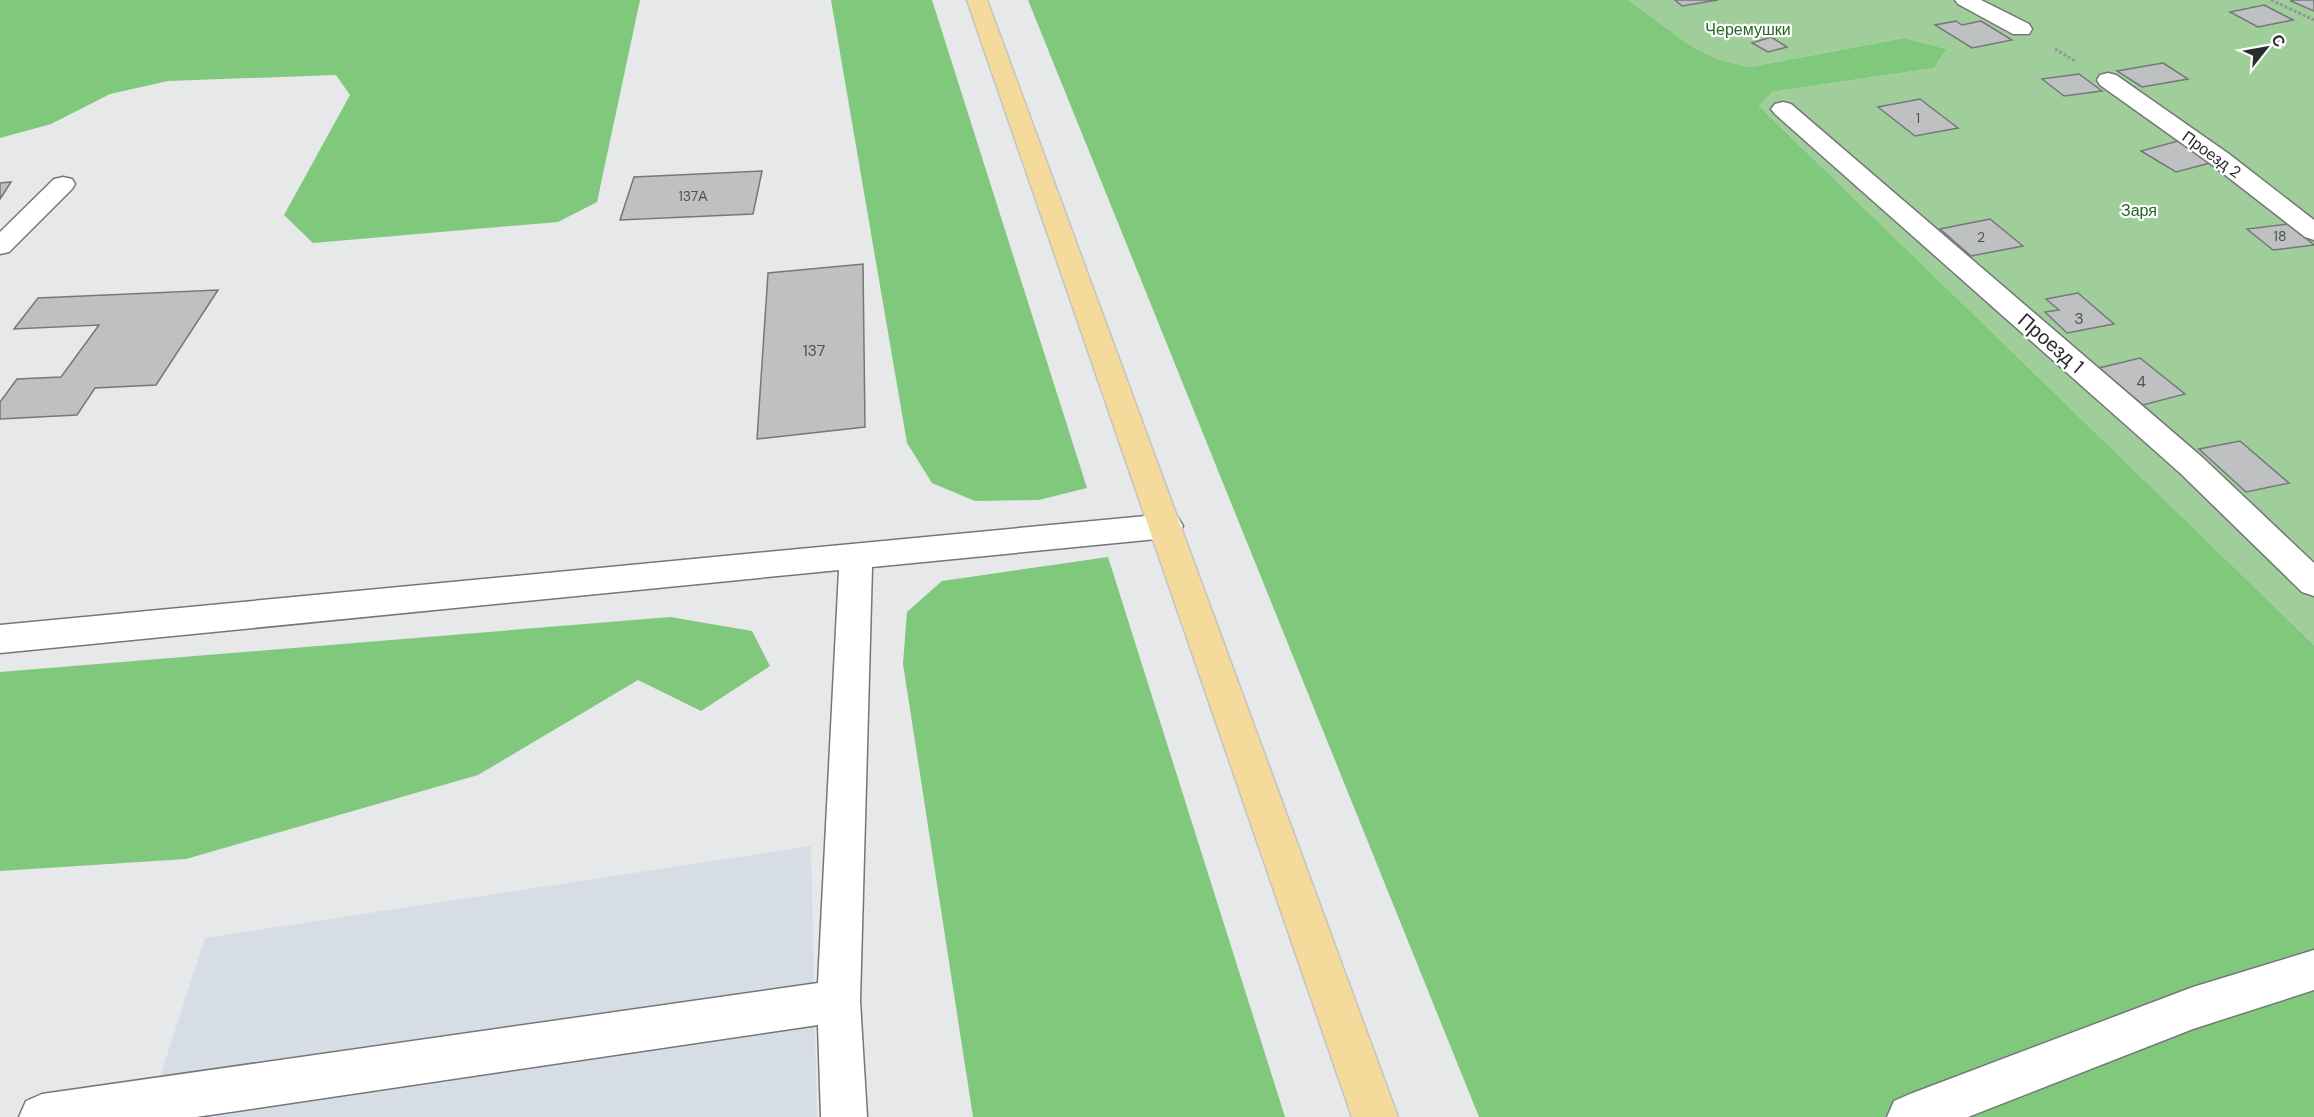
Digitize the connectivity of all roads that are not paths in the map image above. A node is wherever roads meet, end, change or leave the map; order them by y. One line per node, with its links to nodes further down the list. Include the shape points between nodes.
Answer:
1 (977, 0): 9 (main road)
2 (1965, 0): 3 (street)
3 (2021, 29)
4 (2108, 80): 7 (street, Проезд 2)
5 (1784, 109): 11 (street, Проезд 1, via 2191,465)
6 (63, 184): 8 (street)
7 (2314, 232)
8 (0, 246)
9 (1167, 526): 10 (street); 17 (main road)
10 (856, 556): 12 (street); 14 (street)
11 (2314, 583)
12 (0, 639)
13 (2314, 970): 18 (street, via 2193,1008)
14 (839, 1001): 15 (street); 16 (street)
15 (42, 1117)
16 (844, 1117)
17 (1375, 1117)
18 (1910, 1117)

